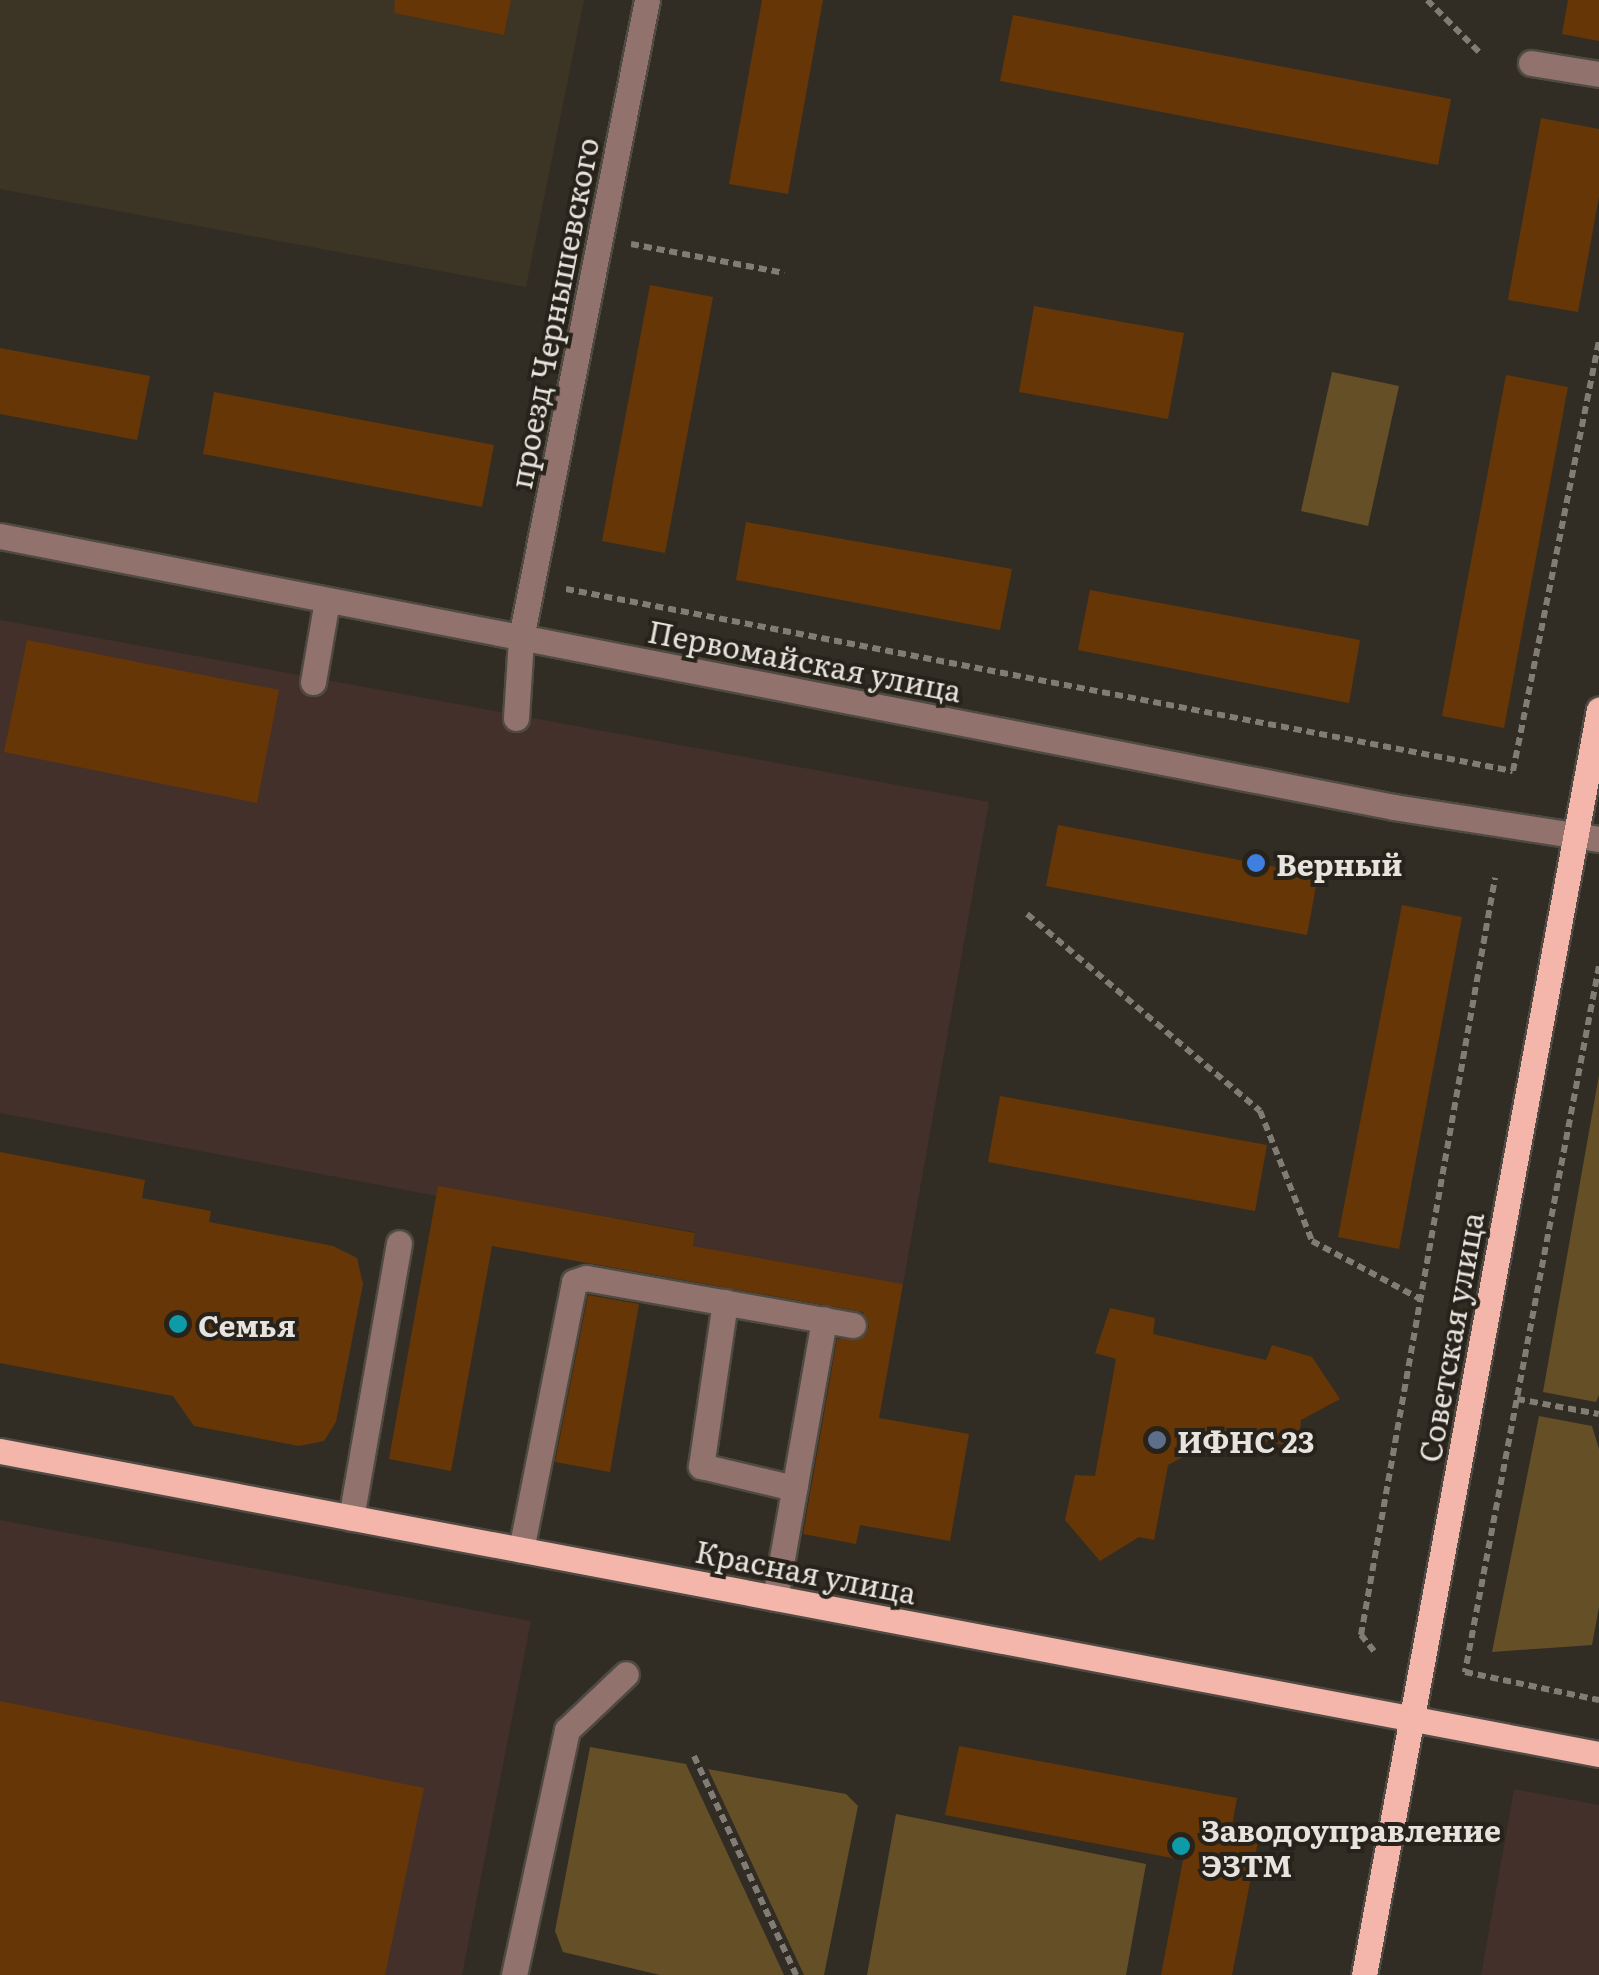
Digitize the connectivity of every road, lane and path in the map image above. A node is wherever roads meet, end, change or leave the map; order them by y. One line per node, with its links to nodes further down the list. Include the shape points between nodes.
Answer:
1 (647, 0): 12 (street, проезд Чернышевского)
2 (1427, 0): 3 (path)
3 (1482, 55)
4 (1531, 63): 5 (street)
5 (1599, 74)
6 (631, 244): 7 (path)
7 (784, 273)
8 (1599, 340): 10 (path, via 1514,771)
9 (0, 536): 11 (street, Первомайская улица)
10 (566, 589)
11 (327, 600): 12 (street, Первомайская улица); 13 (street)
12 (521, 638): 15 (street, проезд Чернышевского); 16 (street, Первомайская улица)
13 (313, 682)
14 (1599, 710): 16 (main road, Советская улица)
15 (516, 718)
16 (1587, 838): 35 (main road, Советская улица)
17 (1495, 878): 21 (path)
18 (1027, 914): 21 (path, via 1260,1111 1312,1241)
19 (1599, 966): 25 (path)
20 (399, 1243): 29 (street)
21 (1424, 1301): 32 (path, via 1362,1635)
22 (724, 1302): 23 (street); 28 (street, via 701,1466); 30 (street, via 586,1278 574,1282)
23 (824, 1320): 24 (street); 28 (street)
24 (854, 1325)
25 (1517, 1399): 26 (path); 34 (path, via 1465,1672)
26 (1599, 1414)
27 (0, 1451): 29 (main road, Красная улица)
28 (794, 1488): 31 (street)
29 (351, 1518): 30 (main road, Красная улица)
30 (522, 1550): 31 (main road, Красная улица)
31 (774, 1598): 35 (main road, Красная улица)
32 (1374, 1651)
33 (626, 1674): 38 (street, via 567,1730)
34 (1599, 1700)
35 (1414, 1719): 36 (main road, Красная улица); 40 (main road, Советская улица)
36 (1599, 1754)
37 (694, 1756): 39 (path)
38 (514, 1975)
39 (796, 1975)
40 (1364, 1975)

